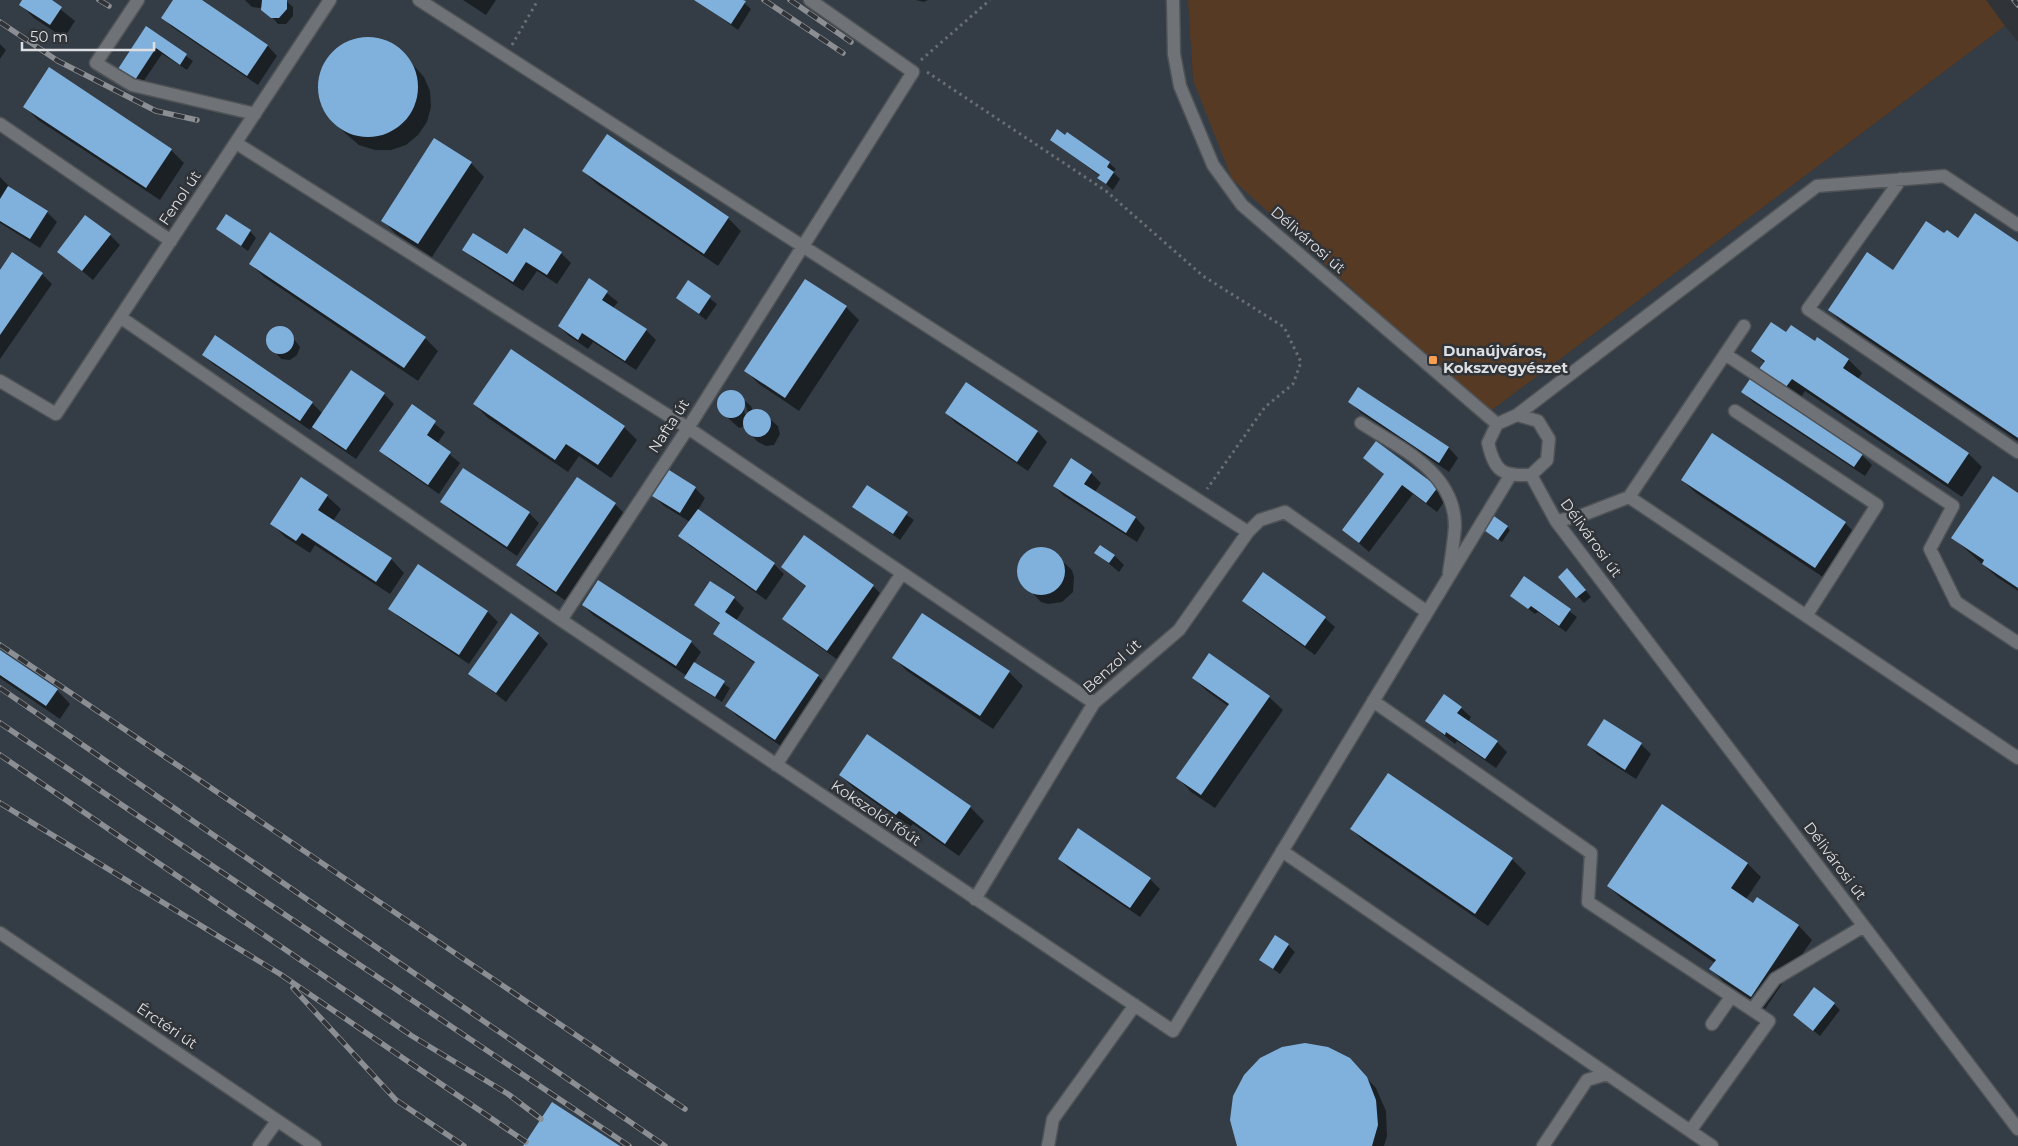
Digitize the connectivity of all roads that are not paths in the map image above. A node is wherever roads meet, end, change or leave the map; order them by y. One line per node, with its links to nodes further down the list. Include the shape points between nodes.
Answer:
1 (138, 0): 6 (street, via 96,63 132,85)
2 (330, 0): 6 (street, Fenol út)
3 (419, 0): 12 (street)
4 (810, 0): 12 (street, Nafta út, via 913,72)
5 (1173, 0): 20 (street, Délivárosi út, via 1174,54 1180,86 1213,165 1242,205)
6 (255, 114): 8 (street, Fenol út)
7 (0, 124): 11 (street)
8 (236, 143): 11 (street, Fenol út); 21 (street)
9 (1901, 179): 10 (street, via 1944,176); 18 (street, via 1817,186); 22 (street, via 1808,309)
10 (2018, 225)
11 (171, 240): 13 (street, Fenol út)
12 (802, 247): 21 (street, Nafta út); 27 (street)
13 (120, 317): 16 (street, Fenol út, via 56,414); 32 (street, Kokszolói főút)
14 (1744, 326): 15 (street)
15 (1725, 354): 25 (street); 33 (street, via 1953,506 1930,549 1956,602)
16 (0, 381)
17 (1735, 411): 31 (street, via 1877,505)
18 (1517, 415): 20 (street); 23 (street, via 1538,421 1549,439 1547,460)
19 (1361, 423): 29 (street, via 1426,466 1446,488 1455,525)
20 (1497, 424): 24 (street, via 1488,443 1493,463)
21 (688, 428): 28 (street); 32 (street, Nafta út)
22 (2018, 452)
23 (1531, 475): 24 (street); 26 (street, Délivárosi út)
24 (1510, 476): 29 (street)
25 (1629, 497): 26 (street, via 1580,516); 31 (street)
26 (1556, 521): 40 (street, Délivárosi út)
27 (1248, 532): 30 (street, Benzol út, via 1260,520 1285,512); 35 (street, Benzol út, via 1179,630)
28 (902, 573): 35 (street); 37 (street)
29 (1448, 578): 30 (street)
30 (1428, 612): 34 (street)
31 (1806, 616): 36 (street)
32 (561, 620): 37 (street, Kokszolói főút)
33 (2018, 642)
34 (1373, 701): 38 (street); 42 (street, via 1592,853 1588,902)
35 (1094, 703): 39 (street, Benzol út)
36 (2018, 758)
37 (776, 765): 39 (street, Kokszolói főút)
38 (1282, 851): 43 (street, Kokszolói főút, via 1174,1031); 46 (street)
39 (975, 899): 43 (street, Kokszolói főút)
40 (1864, 926): 44 (street, via 1775,979); 48 (street, Délivárosi út)
41 (0, 933): 47 (street, Érctéri út)
42 (1731, 997): 44 (street); 45 (street)
43 (1135, 1005): 52 (street, via 1052,1119)
44 (1752, 1010): 49 (street, via 1769,1021)
45 (1712, 1024)
46 (1607, 1074): 49 (street); 53 (street, via 1587,1080)
47 (278, 1121): 50 (street); 51 (street, Érctéri út)
48 (2018, 1129)
49 (1690, 1131): 54 (street)
50 (259, 1146)
51 (315, 1146)
52 (1048, 1146)
53 (1543, 1146)
54 (1712, 1146)

